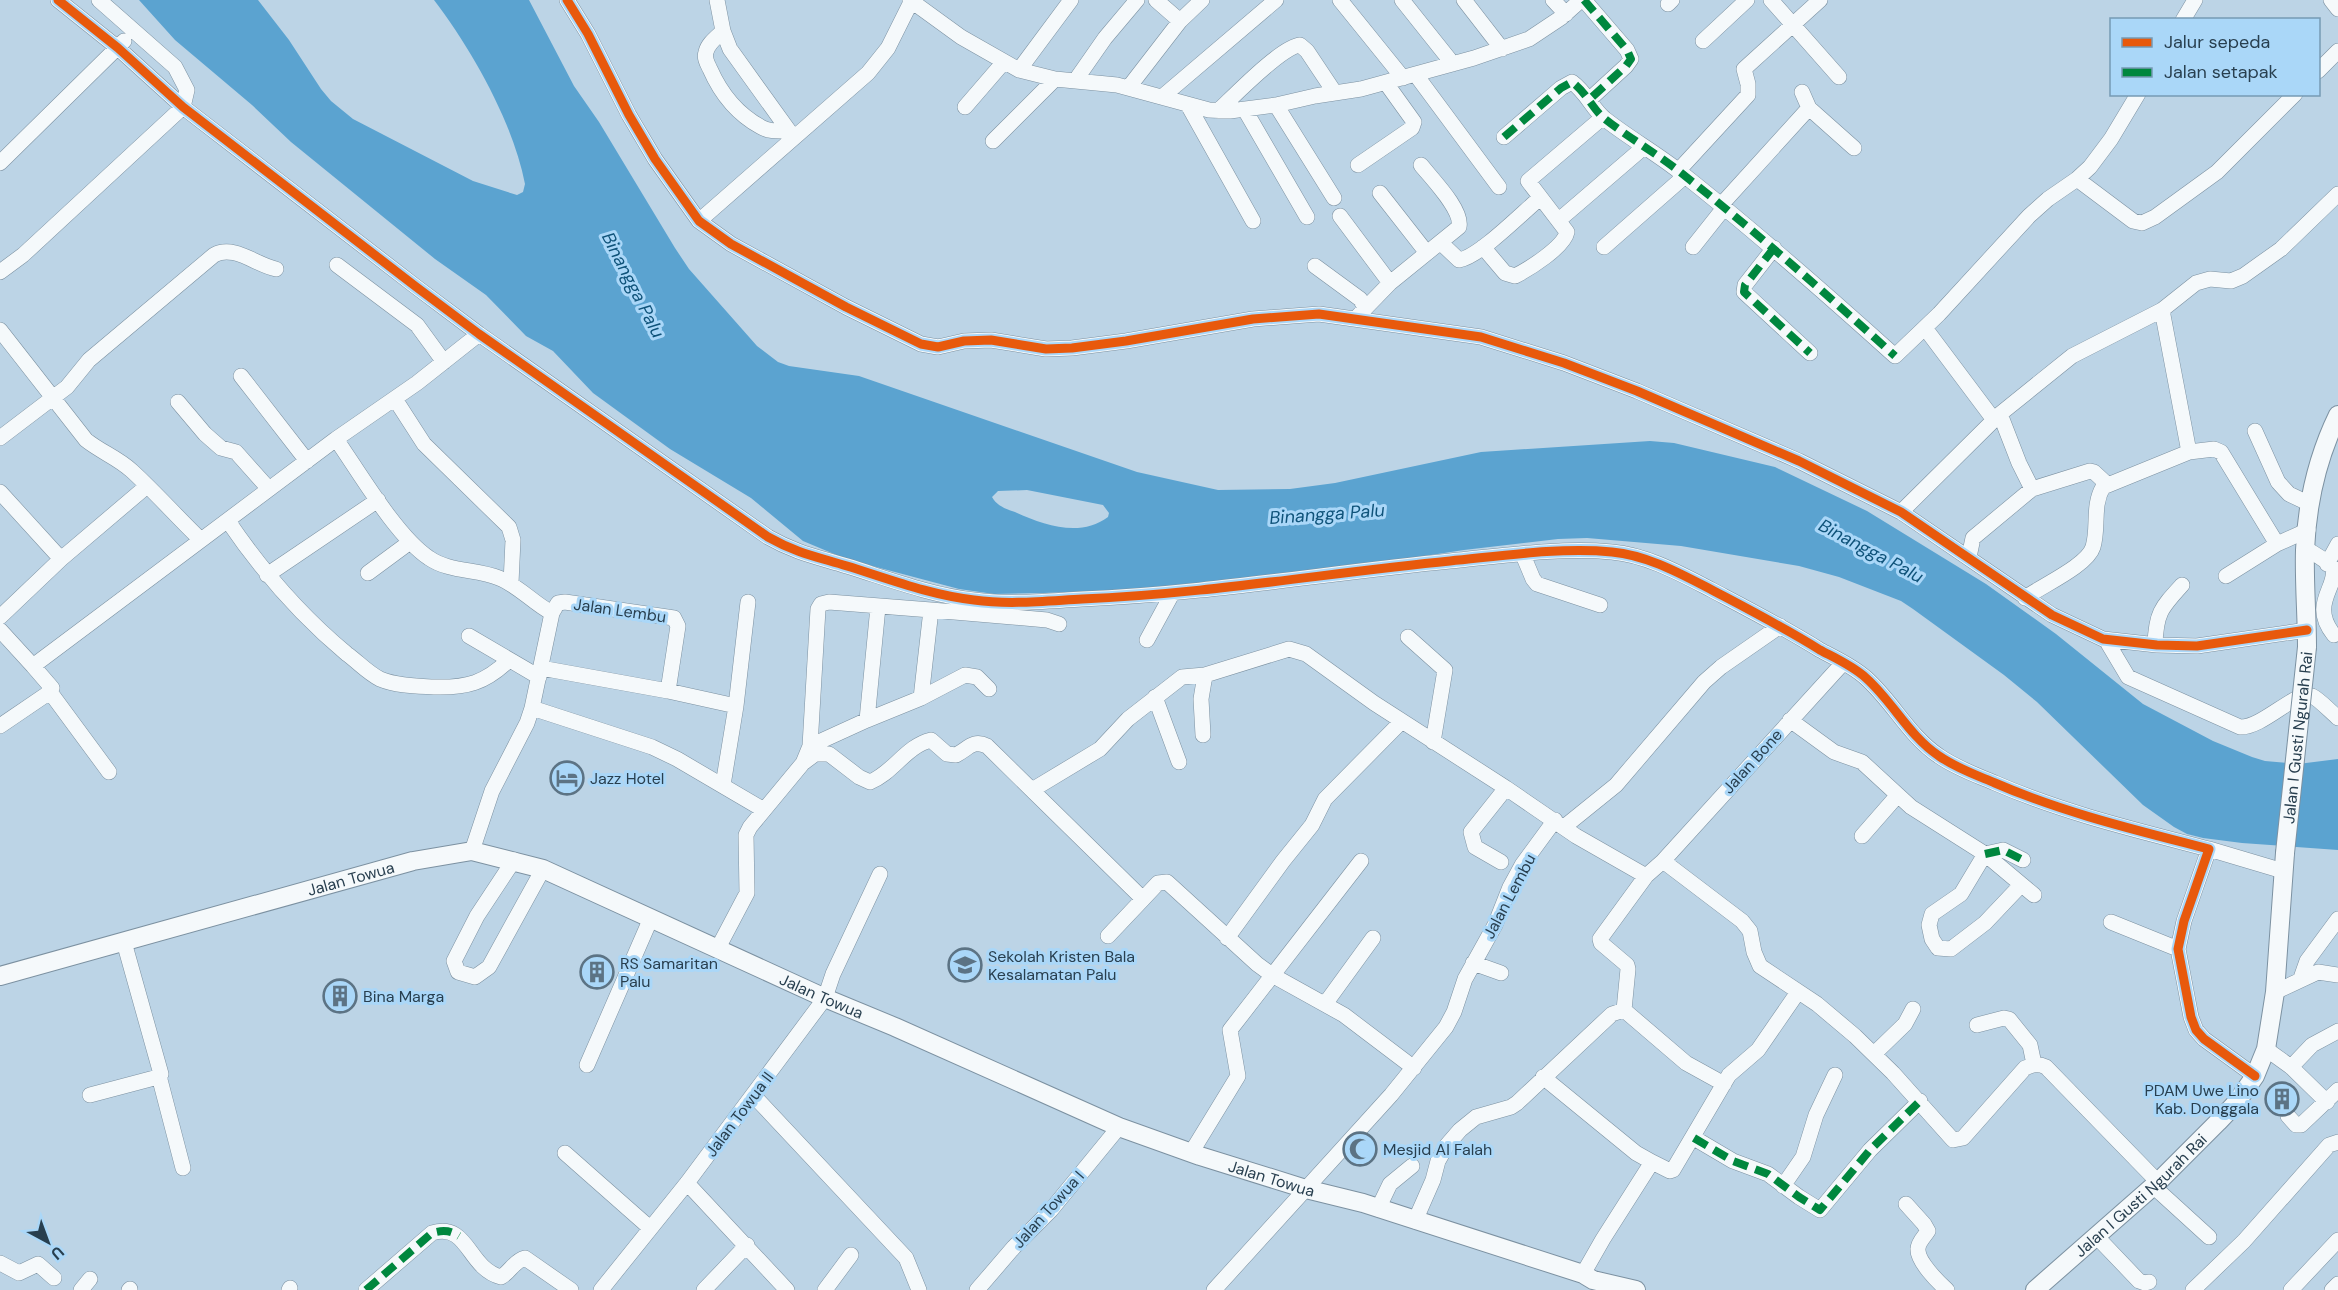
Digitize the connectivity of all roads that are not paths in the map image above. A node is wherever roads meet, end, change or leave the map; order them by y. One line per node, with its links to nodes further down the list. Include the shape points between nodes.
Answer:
1 (58, 0): 29 (street)
2 (99, 0): 26 (street)
3 (567, 0): 75 (street, via 655,159)
4 (717, 0): 27 (street)
5 (911, 0): 32 (street); 56 (street, via 880,59 868,73)
6 (1071, 0): 34 (street)
7 (1137, 0): 39 (street)
8 (1156, 0): 24 (street)
9 (1203, 0): 24 (street)
10 (1276, 0): 46 (street)
11 (1340, 0): 36 (street)
12 (1402, 0): 33 (street)
13 (1464, 0): 30 (street)
14 (1553, 0): 22 (street)
15 (1582, 0): 22 (street); 47 (street, via 1631,59)
16 (1747, 0): 28 (street)
17 (1771, 0): 25 (street)
18 (1820, 0): 25 (street)
19 (2195, 0): 23 (street)
20 (2331, 0): 21 (street)
21 (2338, 9)
22 (1566, 14): 30 (street, via 1529,39)
23 (2184, 18)
24 (1180, 21): 41 (street)
25 (1791, 25): 37 (street); 64 (street, via 1744,69 1748,95)
26 (134, 31): 29 (street); 50 (street, via 175,67 187,90)
27 (723, 31): 56 (street, via 730,49); 56 (street, via 706,49 705,58 721,92 739,112 761,127)
28 (1703, 40)
29 (118, 48): 50 (street); 61 (street)
30 (1502, 49): 33 (street)
31 (2338, 51): 35 (street)
32 (1003, 63): 34 (street); 51 (street)
33 (1454, 64): 36 (street)
34 (1018, 70): 38 (street)
35 (2320, 70)
36 (1410, 77): 40 (street); 66 (street)
37 (1839, 77)
38 (1055, 79): 39 (street); 58 (street)
39 (1075, 81): 41 (street)
40 (1386, 83): 43 (street); 62 (street, via 1414,122 1413,128)
41 (1129, 87): 46 (street)
42 (1802, 92): 52 (street)
43 (1335, 93): 49 (street); 54 (street, via 1300,45 1283,53)
44 (2137, 96): 65 (street, via 2101,154)
45 (2293, 96): 65 (street, via 2217,172 2142,223 2133,221)
46 (1162, 98): 48 (street)
47 (1590, 99): 55 (street); 57 (street, via 1575,83 1568,83)
48 (1188, 105): 54 (street); 76 (street)
49 (1276, 105): 53 (street); 69 (street)
50 (183, 107): 86 (street); 92 (street)
51 (965, 107)
52 (1809, 108): 60 (street); 71 (street)
53 (1245, 110): 54 (street); 73 (street)
54 (1218, 111)
55 (1602, 118): 59 (street); 70 (street, via 1528,181)
56 (791, 135): 75 (street)
57 (1504, 137)
58 (993, 141)
59 (1644, 147): 64 (street); 74 (street)
60 (1854, 148)
61 (0, 163)
62 (1358, 165)
63 (1421, 165): 77 (street, via 1459,216 1459,227)
64 (1681, 173): 71 (street); 79 (street)
65 (2077, 179): 90 (street, via 2029,216)
66 (1499, 187)
67 (1380, 192): 82 (street)
68 (2338, 194): 88 (street, via 2281,249 2243,276 2231,281 2210,279 2196,283)
69 (1334, 198)
70 (1540, 198): 74 (street); 78 (street)
71 (1723, 206): 80 (street); 81 (street)
72 (1340, 216): 87 (street)
73 (1307, 217)
74 (1559, 220): 78 (street, via 1567,232 1565,239 1515,276 1505,273)
75 (699, 221): 89 (street, via 730,244 928,347 992,340 1046,350 1072,348 1277,315)
76 (1253, 221)
77 (1441, 243): 78 (street, via 1459,260); 82 (street)
78 (1483, 247)
79 (1604, 247)
80 (1693, 247)
81 (1774, 248): 90 (street, via 1895,356); 93 (street, via 1745,285 1744,292)
82 (1427, 253): 87 (street)
83 (337, 265): 94 (street, via 417,324)
84 (1315, 266): 89 (street, via 1360,299)
85 (276, 269): 96 (street, via 237,254 222,251 214,255 90,360)
86 (0, 272)
87 (1390, 283): 89 (street)
88 (2162, 309): 100 (street, via 2072,356); 104 (street)
89 (1360, 313): 113 (street, via 1481,337 1564,363 1800,461)
90 (1925, 328): 100 (street)
91 (0, 330): 96 (street)
92 (479, 334): 94 (street); 129 (street, via 768,537 803,555 915,590 973,600 1044,601)
93 (1810, 353)
94 (444, 362): 97 (street)
95 (241, 376): 105 (street)
96 (52, 398): 102 (street); 107 (street, via 86,440 118,459)
97 (394, 399): 103 (street); 127 (street, via 424,444 512,531)
98 (178, 402): 108 (street, via 221,448 236,452)
99 (2338, 415): 112 (main road, Jalan I Gusti Ngurah Rai, via 2319,465)
100 (1997, 417): 109 (street); 113 (street)
101 (2255, 431): 112 (street, via 2278,482 2289,494)
102 (0, 438)
103 (336, 439): 105 (street); 111 (street)
104 (2189, 452): 106 (street); 118 (street, via 2221,452)
105 (307, 461): 108 (street)
106 (2108, 485): 109 (street, via 2090,471); 130 (street, via 2099,494 2090,553 2078,565)
107 (147, 486): 116 (street); 122 (street)
108 (269, 489): 114 (street)
109 (2032, 489): 121 (street, via 1973,538)
110 (0, 492): 122 (street)
111 (378, 500): 117 (street); 125 (street)
112 (2310, 504): 115 (main road, Jalan I Gusti Ngurah Rai)
113 (1901, 512): 121 (street)
114 (228, 521): 116 (street); 125 (street)
115 (2307, 539): 118 (street); 123 (street); 143 (main road, Jalan I Gusti Ngurah Rai)
116 (201, 540): 149 (street)
117 (410, 542): 124 (street); 127 (street, via 433,561)
118 (2277, 544): 126 (street)
119 (2338, 544): 123 (street)
120 (1523, 555): 129 (street, via 1386,567); 132 (street, via 1537,584); 138 (street, via 1613,552 1640,558)
121 (1969, 557): 130 (street)
122 (61, 559): 136 (street)
123 (2327, 564): 140 (street, via 2333,567 2337,579 2324,614 2327,626)
124 (368, 573)
125 (267, 575): 147 (street, via 331,641 381,679 406,685 457,688 487,677)
126 (2226, 576)
127 (512, 583): 135 (street)
128 (2182, 585): 146 (street, via 2156,621)
129 (1172, 594): 144 (street)
130 (2025, 598): 145 (street, via 2065,623)
131 (748, 602): 157 (street)
132 (1600, 605)
133 (878, 607): 134 (street); 160 (street); 166 (street, via 829,602 818,609)
134 (931, 610): 137 (street); 156 (street)
135 (552, 613): 150 (street, Jalan Lembu); 153 (street, Jalan Lembu, via 558,603 566,602 674,618 678,626)
136 (0, 617)
137 (1059, 624)
138 (1780, 626): 148 (street); 175 (street, Jalan Lembu, via 1704,682 1616,785)
139 (0, 630): 149 (street)
140 (2337, 635)
141 (469, 636): 147 (street)
142 (1408, 637): 165 (street, via 1445,670)
143 (2307, 639): 146 (street); 185 (main road, Jalan I Gusti Ngurah Rai, bridge)
144 (1147, 640)
145 (2106, 640): 146 (street); 159 (street, via 2128,676 2240,727 2256,724 2303,696 2312,696)
146 (2155, 645)
147 (509, 660): 150 (street)
148 (1843, 663): 161 (street, Jalan Bone); 177 (street, via 1858,671 1888,699 1922,742 1955,765 2087,817)
149 (33, 666): 154 (street, via 51,688)
150 (540, 673): 153 (street); 158 (street, Jalan Lembu)
151 (1205, 675): 155 (street, via 1182,677); 162 (street, via 1273,652 1298,650); 164 (street, via 1201,699)
152 (989, 689): 156 (street, via 977,677 968,675)
153 (668, 691): 157 (street)
154 (50, 692): 163 (street); 169 (street)
155 (1155, 696): 167 (street); 172 (street, via 1117,728 1100,749)
156 (921, 698): 160 (street)
157 (736, 706): 170 (street)
158 (532, 708): 170 (street, via 652,747); 178 (street, Jalan Lembu, via 492,791)
159 (2338, 718)
160 (867, 720): 166 (street)
161 (1790, 720): 173 (street, via 1834,752 1862,762); 183 (street, Jalan Bone)
162 (1402, 721): 165 (street); 196 (street, via 1325,799 1312,825)
163 (0, 726)
164 (1203, 735)
165 (1433, 742): 171 (street)
166 (810, 746): 168 (street)
167 (1179, 762)
168 (803, 763): 172 (street, via 815,754 826,754 870,782 918,744 931,740 947,754 956,756 979,742); 174 (street)
169 (109, 772)
170 (723, 785): 174 (street)
171 (1506, 788): 175 (street); 184 (street, via 1471,832 1475,847)
172 (1032, 790): 191 (street)
173 (1897, 796): 176 (street); 179 (street)
174 (764, 810): 199 (street, via 746,835 747,893)
175 (1560, 823): 188 (street); 201 (street, Jalan Lembu, via 1522,865)
176 (1862, 836)
177 (2208, 849): 185 (street); 200 (street)
178 (472, 851): 180 (main road, Jalan Towua); 198 (main road, Jalan Towua, via 413,861)
179 (1985, 855): 181 (street, via 2003,850); 189 (street); 189 (street, via 1961,894 1932,914 1929,925 1938,948 1951,949 1985,922)
180 (514, 860): 186 (main road, Jalan Towua); 186 (street, via 467,933 454,962 458,972 475,977 489,967)
181 (2024, 860)
182 (1361, 861): 203 (street)
183 (1663, 861): 188 (street, Jalan Bone); 207 (street, via 1742,921 1750,931 1760,966)
184 (1501, 862)
185 (2284, 862): 208 (main road, Jalan I Gusti Ngurah Rai)
186 (543, 869): 192 (main road, Jalan Towua)
187 (880, 874): 209 (street, Jalan Towua II)
188 (1646, 876): 212 (street, Jalan Bone, via 1600,939 1627,966)
189 (2021, 885): 190 (street)
190 (2034, 895)
191 (1143, 899): 195 (street); 196 (street, via 1158,883 1167,882)
192 (651, 918): 199 (main road, Jalan Towua); 218 (street)
193 (2338, 919): 206 (street, via 2307,961)
194 (2111, 922): 200 (street)
195 (1108, 936)
196 (1227, 938): 203 (street)
197 (1373, 938): 210 (street)
198 (124, 942): 205 (main road, Jalan Towua); 222 (street)
199 (718, 948): 209 (main road, Jalan Towua)
200 (2178, 949): 223 (street, via 2196,1030)
201 (1473, 963): 202 (street); 220 (street, Jalan Lembu, via 1454,1012)
202 (1501, 973)
203 (1272, 975): 210 (street); 236 (street, via 1230,1030 1238,1076)
204 (2338, 975): 206 (street, via 2318,972)
205 (0, 976)
206 (2301, 978): 208 (street)
207 (1798, 992): 216 (street); 225 (street, via 1758,1050)
208 (2275, 992): 215 (main road, Jalan I Gusti Ngurah Rai)
209 (825, 998): 228 (street, Jalan Towua II); 232 (main road, Jalan Towua)
210 (1325, 1004): 220 (street)
211 (1913, 1009): 216 (street, via 1905,1024)
212 (1624, 1010): 224 (street, via 1607,1018); 225 (street, via 1686,1063)
213 (1977, 1024): 217 (street, via 2009,1019 2030,1045)
214 (2338, 1031): 219 (street, via 2312,1045)
215 (2266, 1049): 219 (street); 223 (main road, Jalan I Gusti Ngurah Rai)
216 (1874, 1054): 229 (street)
217 (2034, 1064): 229 (street, via 2025,1068 1963,1138 1955,1141); 241 (street, via 2046,1067)
218 (587, 1065)
219 (2291, 1067): 230 (street)
220 (1414, 1068): 243 (street, Jalan Lembu)
221 (1835, 1075): 242 (street, via 1816,1115 1803,1157)
222 (159, 1076): 227 (street); 239 (street)
223 (2255, 1076): 241 (main road, Jalan I Gusti Ngurah Rai, via 2230,1109)
224 (1543, 1077): 237 (street); 246 (street, via 1511,1107 1476,1117 1460,1130 1438,1161)
225 (1724, 1084): 233 (street)
226 (2338, 1090): 230 (street)
227 (90, 1095)
228 (754, 1096): 240 (street, Jalan Towua II); 265 (street, via 906,1258)
229 (1920, 1101): 242 (street, via 1870,1150 1822,1209)
230 (2327, 1102): 231 (street, via 2301,1125)
231 (2288, 1116)
232 (1119, 1127): 236 (main road, Jalan Towua); 266 (street, Jalan Towua I, via 1051,1210)
233 (1694, 1138): 237 (street, via 1673,1170); 242 (street, via 1733,1161 1755,1167)
234 (2334, 1144): 271 (street)
235 (566, 1153): 247 (street)
236 (1191, 1153): 243 (main road, Jalan Towua)
237 (1652, 1162): 256 (street, via 1603,1239)
238 (1412, 1166): 245 (street, via 1390,1184)
239 (183, 1168)
240 (687, 1183): 247 (street, Jalan Towua II); 251 (street)
241 (2155, 1184): 248 (main road, Jalan I Gusti Ngurah Rai); 249 (street)
242 (1784, 1186)
243 (1306, 1189): 245 (main road, Jalan Towua); 267 (street, Jalan Lembu)
244 (1906, 1204): 269 (street, via 1928,1231 1918,1253)
245 (1378, 1209): 246 (main road, Jalan Towua)
246 (1415, 1221): 256 (main road, Jalan Towua)
247 (650, 1228): 261 (street, Jalan Towua II)
248 (2096, 1236): 255 (street, via 2139,1281); 270 (main road, Jalan I Gusti Ngurah Rai)
249 (2209, 1237)
250 (2338, 1240): 258 (street)
251 (747, 1245): 262 (street); 263 (street)
252 (851, 1256): 264 (street)
253 (0, 1263): 254 (street, via 19,1274 38,1264)
254 (54, 1278)
255 (2149, 1281)
256 (1588, 1282): 268 (main road, Jalan Towua)
257 (2338, 1284): 272 (street)
258 (2296, 1288)
259 (366, 1290): 260 (street, via 432,1233 442,1230 459,1236 492,1275 506,1275 525,1258)
260 (571, 1290)
261 (601, 1290)
262 (704, 1290)
263 (788, 1290)
264 (825, 1290)
265 (919, 1290)
266 (977, 1290)
267 (1214, 1290)
268 (1636, 1290)
269 (1947, 1290)
270 (2035, 1290)
271 (2193, 1290)
272 (2332, 1290)

